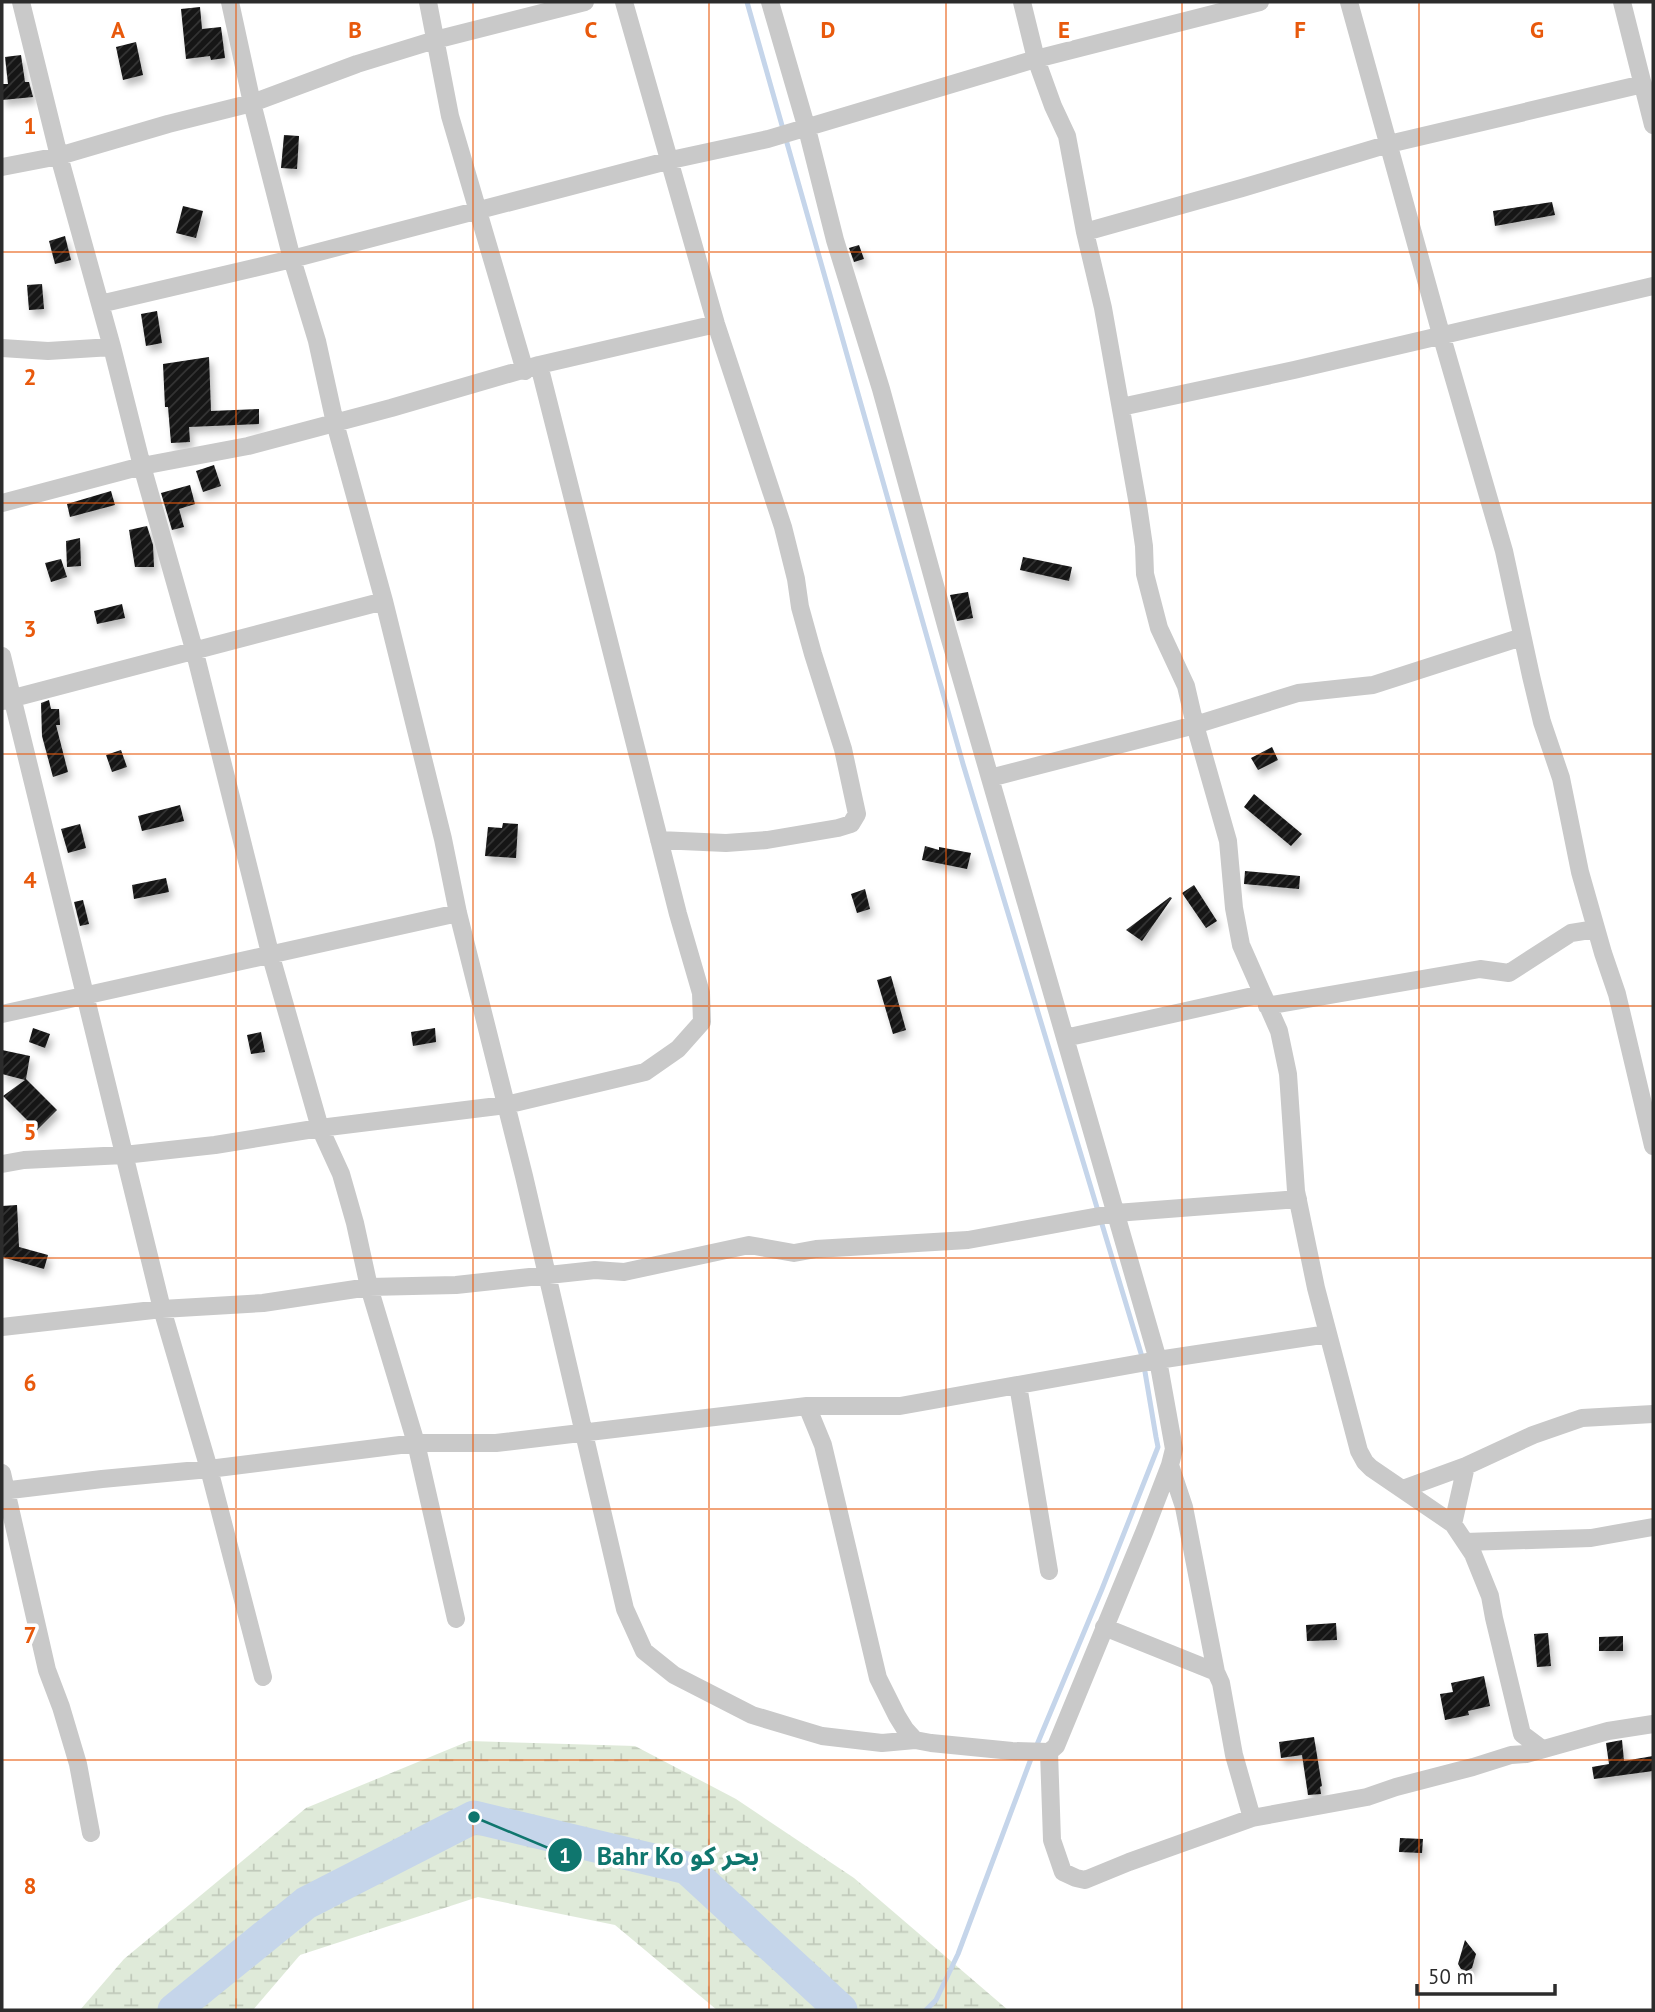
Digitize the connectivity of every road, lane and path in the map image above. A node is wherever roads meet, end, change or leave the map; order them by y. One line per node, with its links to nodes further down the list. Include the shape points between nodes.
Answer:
1 (21, 2): 18 (street)
2 (230, 2): 14 (street)
3 (428, 2): 11 (street)
4 (585, 2): 11 (street)
5 (624, 2): 19 (street)
6 (770, 2): 16 (street)
7 (1022, 2): 12 (street)
8 (1260, 2): 12 (street)
9 (1349, 2): 17 (street)
10 (1622, 2): 13 (street)
11 (435, 40): 14 (street); 21 (street, via 450,116)
12 (1036, 59): 16 (street); 22 (street, via 1067,136)
13 (1643, 84): 15 (street); 17 (street)
14 (251, 103): 18 (street); 23 (street)
15 (1653, 125)
16 (807, 129): 19 (street); 41 (street)
17 (1389, 144): 22 (street); 27 (street)
18 (59, 156): 20 (street); 25 (street)
19 (671, 160): 21 (street); 26 (street)
20 (2, 167)
21 (477, 210): 23 (street); 30 (street)
22 (1084, 232): 31 (street)
23 (292, 259): 25 (street); 32 (street)
24 (1653, 286): 27 (street)
25 (100, 304): 28 (street)
26 (716, 324): 30 (street); 42 (street, via 783,527 800,607 843,748 857,814 851,824 838,828 766,840)
27 (1441, 334): 31 (street); 36 (street, via 1504,551)
28 (112, 347): 29 (street); 33 (street)
29 (2, 348)
30 (532, 368): 32 (street); 42 (street)
31 (1121, 407): 40 (street, via 1144,547 1144,574 1159,628 1186,686)
32 (335, 423): 33 (street, via 248,446); 35 (street)
33 (142, 466): 34 (street); 37 (street)
34 (2, 503)
35 (384, 601): 37 (street); 43 (street)
36 (1522, 637): 40 (street, via 1373,685 1298,693); 44 (street)
37 (194, 649): 39 (street); 45 (street)
38 (2, 656): 39 (street)
39 (7, 699): 46 (street)
40 (1195, 725): 41 (street); 47 (street, via 1228,841 1241,946)
41 (990, 778): 49 (street)
42 (659, 840): 50 (street, via 701,993 702,1022 678,1049 645,1072)
43 (458, 913): 45 (street); 50 (street)
44 (1596, 929): 47 (street, via 1571,933 1508,972 1480,969); 52 (street, via 1617,994)
45 (270, 953): 46 (street); 51 (street)
46 (86, 996): 48 (street); 53 (street)
47 (1264, 1000): 49 (street); 55 (street, via 1279,1031 1288,1074)
48 (2, 1014)
49 (1065, 1038): 56 (street)
50 (506, 1105): 51 (street); 57 (street)
51 (320, 1128): 53 (street); 58 (street, via 341,1174)
52 (1653, 1146)
53 (124, 1155): 54 (street); 59 (street)
54 (2, 1164)
55 (1298, 1199): 56 (street); 61 (street)
56 (1116, 1213): 57 (street, via 968,1240 794,1253 749,1245 624,1272 595,1270); 62 (street)
57 (547, 1276): 58 (street); 66 (street)
58 (369, 1287): 59 (street, via 263,1303); 67 (street)
59 (162, 1309): 60 (street); 70 (street)
60 (2, 1327)
61 (1328, 1335): 62 (street); 72 (street, via 1359,1451 1371,1468)
62 (1158, 1360): 63 (street); 68 (street, via 1174,1449)
63 (1018, 1385): 64 (street, via 900,1406); 77 (street)
64 (807, 1406): 66 (street); 84 (street, via 823,1445 878,1678)
65 (1653, 1414): 69 (street, via 1582,1418)
66 (583, 1433): 67 (street, via 496,1443); 84 (street, via 625,1609 644,1651 674,1675 752,1715 822,1736 882,1743)
67 (416, 1443): 70 (street); 78 (street)
68 (1170, 1465): 79 (street); 80 (street, via 1184,1507)
69 (1466, 1466): 72 (street); 74 (street)
70 (209, 1469): 73 (street); 81 (street)
71 (2, 1472): 73 (street)
72 (1403, 1489): 74 (street)
73 (4, 1491): 89 (street, via 47,1670 78,1764)
74 (1453, 1524): 76 (street)
75 (1653, 1527): 76 (street, via 1591,1538)
76 (1465, 1542): 83 (street, via 1490,1596)
77 (1049, 1571)
78 (456, 1619)
79 (1104, 1627): 80 (street); 86 (street, via 1056,1746)
80 (1216, 1672): 88 (street)
81 (263, 1677)
82 (1653, 1724): 85 (street)
83 (1522, 1734): 85 (street); 87 (street)
84 (915, 1740): 86 (street)
85 (1542, 1749): 87 (street)
86 (1039, 1752): 88 (street, via 1052,1840 1063,1872 1076,1878 1085,1880)
87 (1511, 1755): 88 (street, via 1367,1797)
88 (1252, 1818)
89 (91, 1833)

